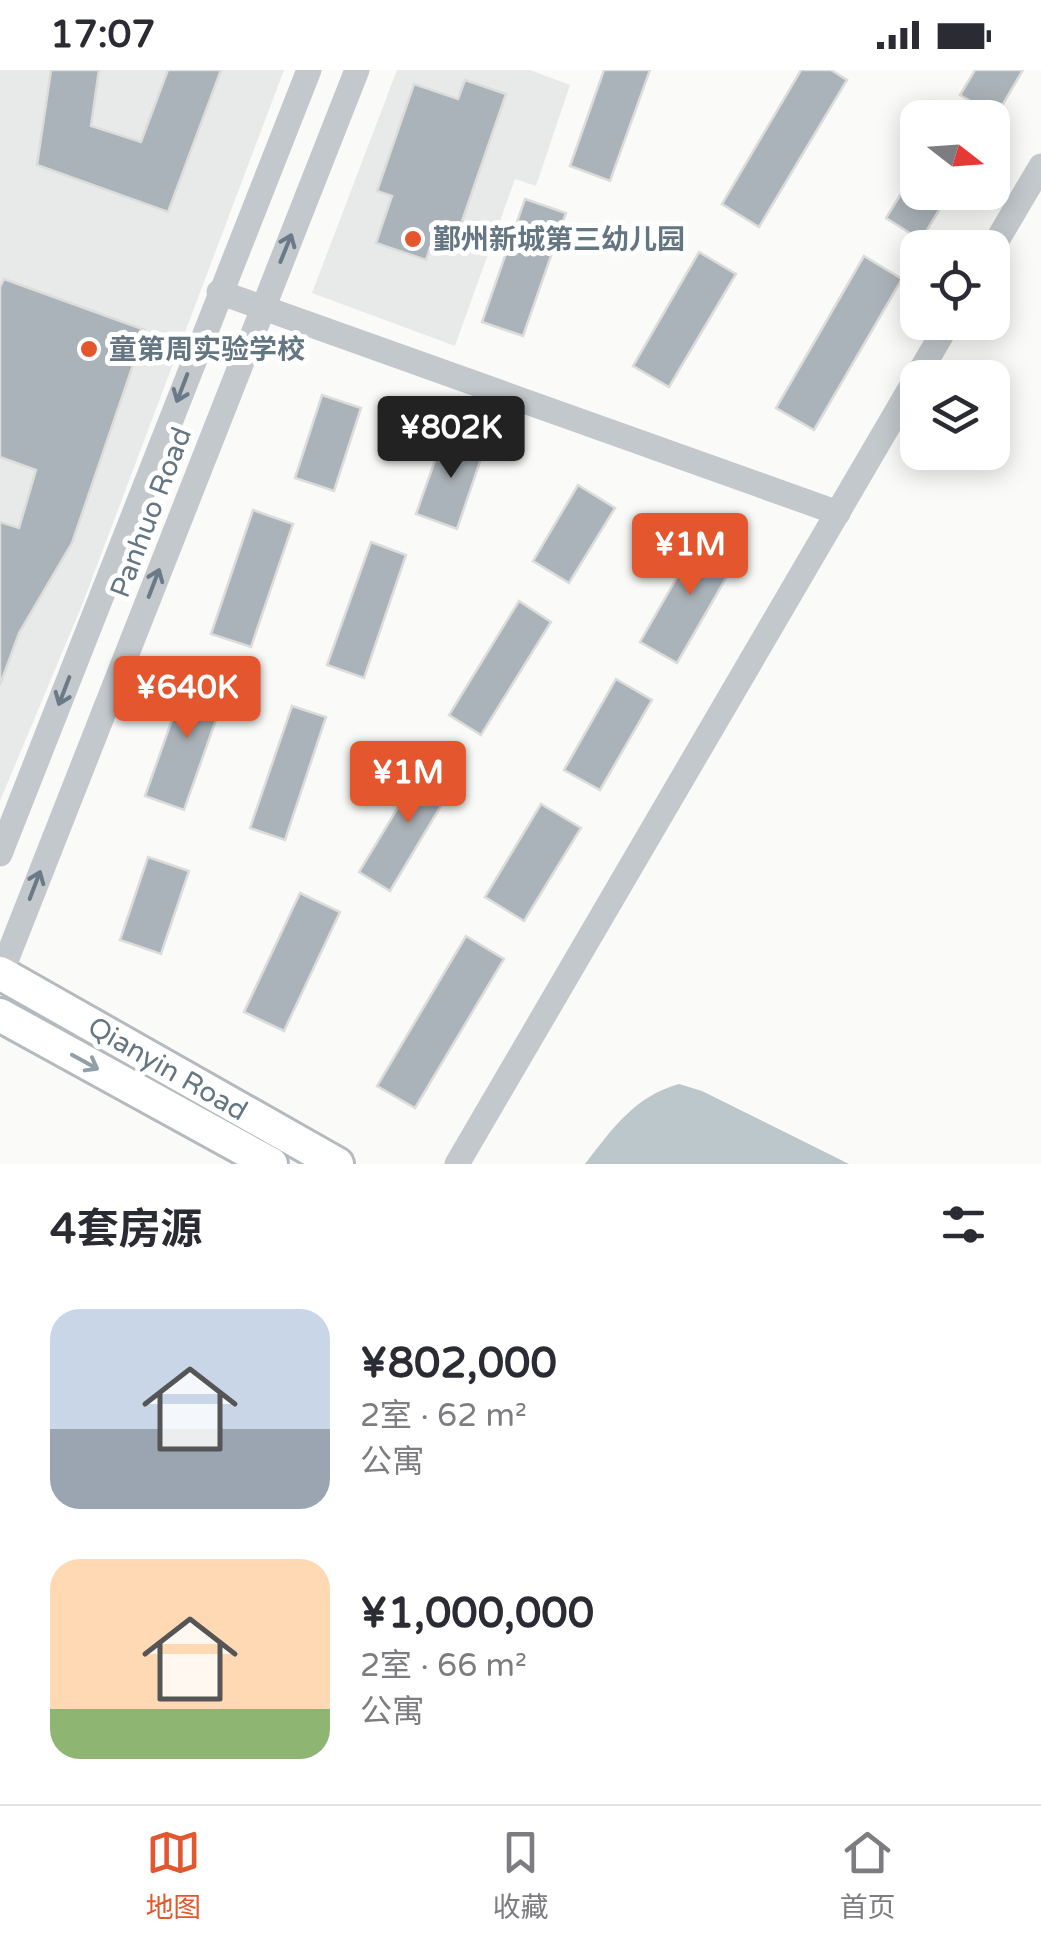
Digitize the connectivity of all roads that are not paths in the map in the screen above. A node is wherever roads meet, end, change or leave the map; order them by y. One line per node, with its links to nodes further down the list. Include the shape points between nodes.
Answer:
1 (309, 70): 5 (street, Panhuo Road)
2 (357, 70): 6 (street, Panhuo Road, one-way to 2)
3 (1041, 166): 4 (street)
4 (1003, 230)
5 (219, 292): 6 (street); 9 (street, Panhuo Road, one-way to 9)
6 (262, 308): 8 (street); 10 (street, Panhuo Road, one-way to 6)
7 (939, 340): 8 (street)
8 (838, 513): 14 (street)
9 (0, 854)
10 (0, 974): 13 (main road, Qianyin Road)
11 (0, 1015): 12 (main road, Qianyin Road, one-way to 12)
12 (271, 1164)
13 (337, 1164)
14 (457, 1164)

